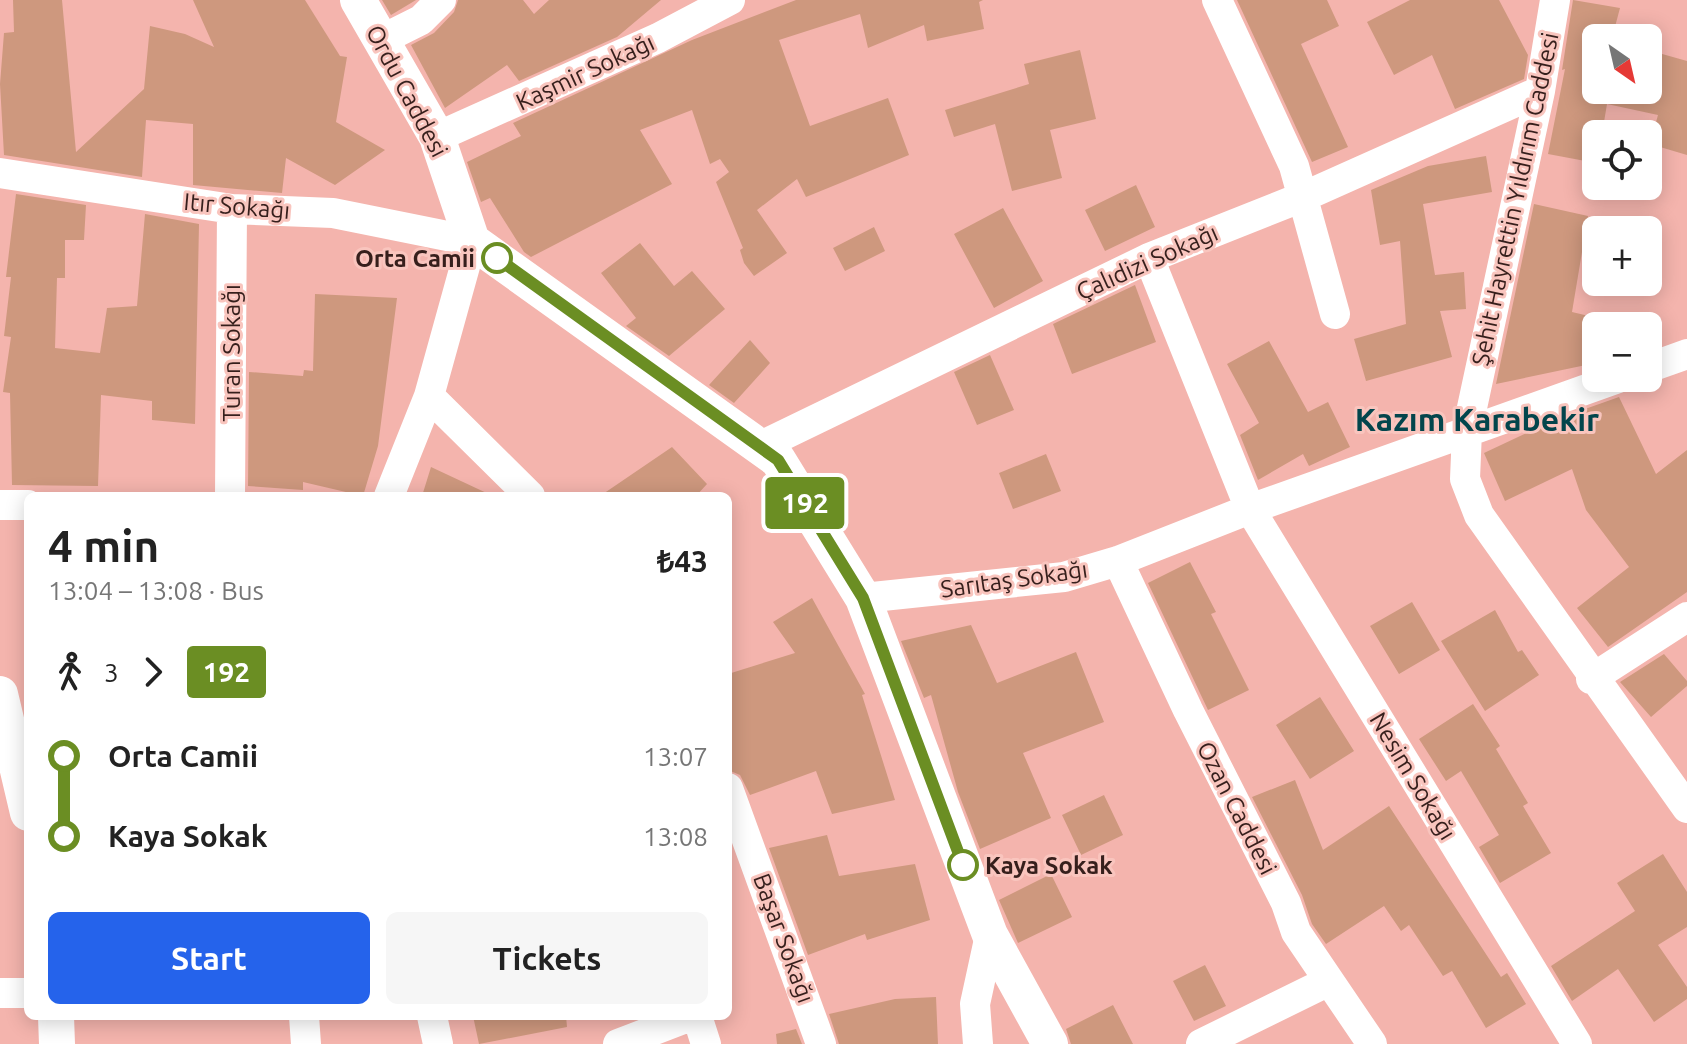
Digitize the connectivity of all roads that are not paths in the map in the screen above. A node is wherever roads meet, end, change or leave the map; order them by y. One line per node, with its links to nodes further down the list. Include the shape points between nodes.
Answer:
1 (358, 0): 6 (street, Ordu Caddesi)
2 (441, 0): 6 (street, via 421,20)
3 (730, 0): 8 (street, Kaşmir Sokağı, via 645,45)
4 (1217, 0): 10 (street)
5 (1555, 0): 7 (street, Şehit Hayrettin Yıldırım Caddesi)
6 (381, 40): 8 (street, Ordu Caddesi)
7 (1540, 91): 10 (street, Çalıdizi Sokağı); 19 (street, Şehit Hayrettin Yıldırım Caddesi)
8 (437, 137): 12 (street, Ordu Caddesi)
9 (0, 173): 11 (street, Itır Sokağı)
10 (1305, 196): 13 (street, Çalıdizi Sokağı); 14 (street)
11 (232, 209): 12 (street, Itır Sokağı, via 333,213); 21 (street, Turan Sokağı)
12 (472, 241): 18 (street); 20 (street)
13 (1149, 258): 20 (street, Çalıdizi Sokağı); 26 (street)
14 (1335, 314)
15 (1687, 354): 16 (street)
16 (1662, 363)
17 (1582, 391): 19 (street, Sarıtaş Sokağı)
18 (429, 396): 22 (street); 23 (street)
19 (1467, 431): 26 (street, Sarıtaş Sokağı); 30 (street, Şehit Hayrettin Yıldırım Caddesi, via 1465,479 1479,515)
20 (761, 446): 28 (street, via 778,460)
21 (230, 492)
22 (391, 492)
23 (526, 492)
24 (0, 505): 25 (street)
25 (24, 505)
26 (1250, 509): 27 (street, Sarıtaş Sokağı); 54 (street, Nesim Sokağı)
27 (1118, 561): 28 (street, Sarıtaş Sokağı, via 1064,577); 36 (street, Ozan Caddesi, via 1296,932)
28 (863, 598): 35 (street)
29 (1687, 617): 30 (street)
30 (1591, 679): 34 (street, Şehit Hayrettin Yıldırım Caddesi)
31 (0, 694): 32 (street)
32 (24, 796)
33 (732, 799): 49 (street, Başar Sokağı)
34 (1687, 808)
35 (990, 935): 50 (street, via 975,1004); 51 (street)
36 (1329, 981): 52 (street); 53 (street, Ozan Caddesi)
37 (0, 993): 38 (street)
38 (24, 993)
39 (56, 1020): 44 (street)
40 (304, 1020): 45 (street)
41 (433, 1020): 46 (street)
42 (681, 1020): 47 (street)
43 (698, 1020): 48 (street)
44 (57, 1044)
45 (306, 1044)
46 (438, 1044)
47 (620, 1044)
48 (706, 1044)
49 (821, 1044)
50 (978, 1044)
51 (1050, 1044)
52 (1201, 1044)
53 (1372, 1044)
54 (1577, 1044)

